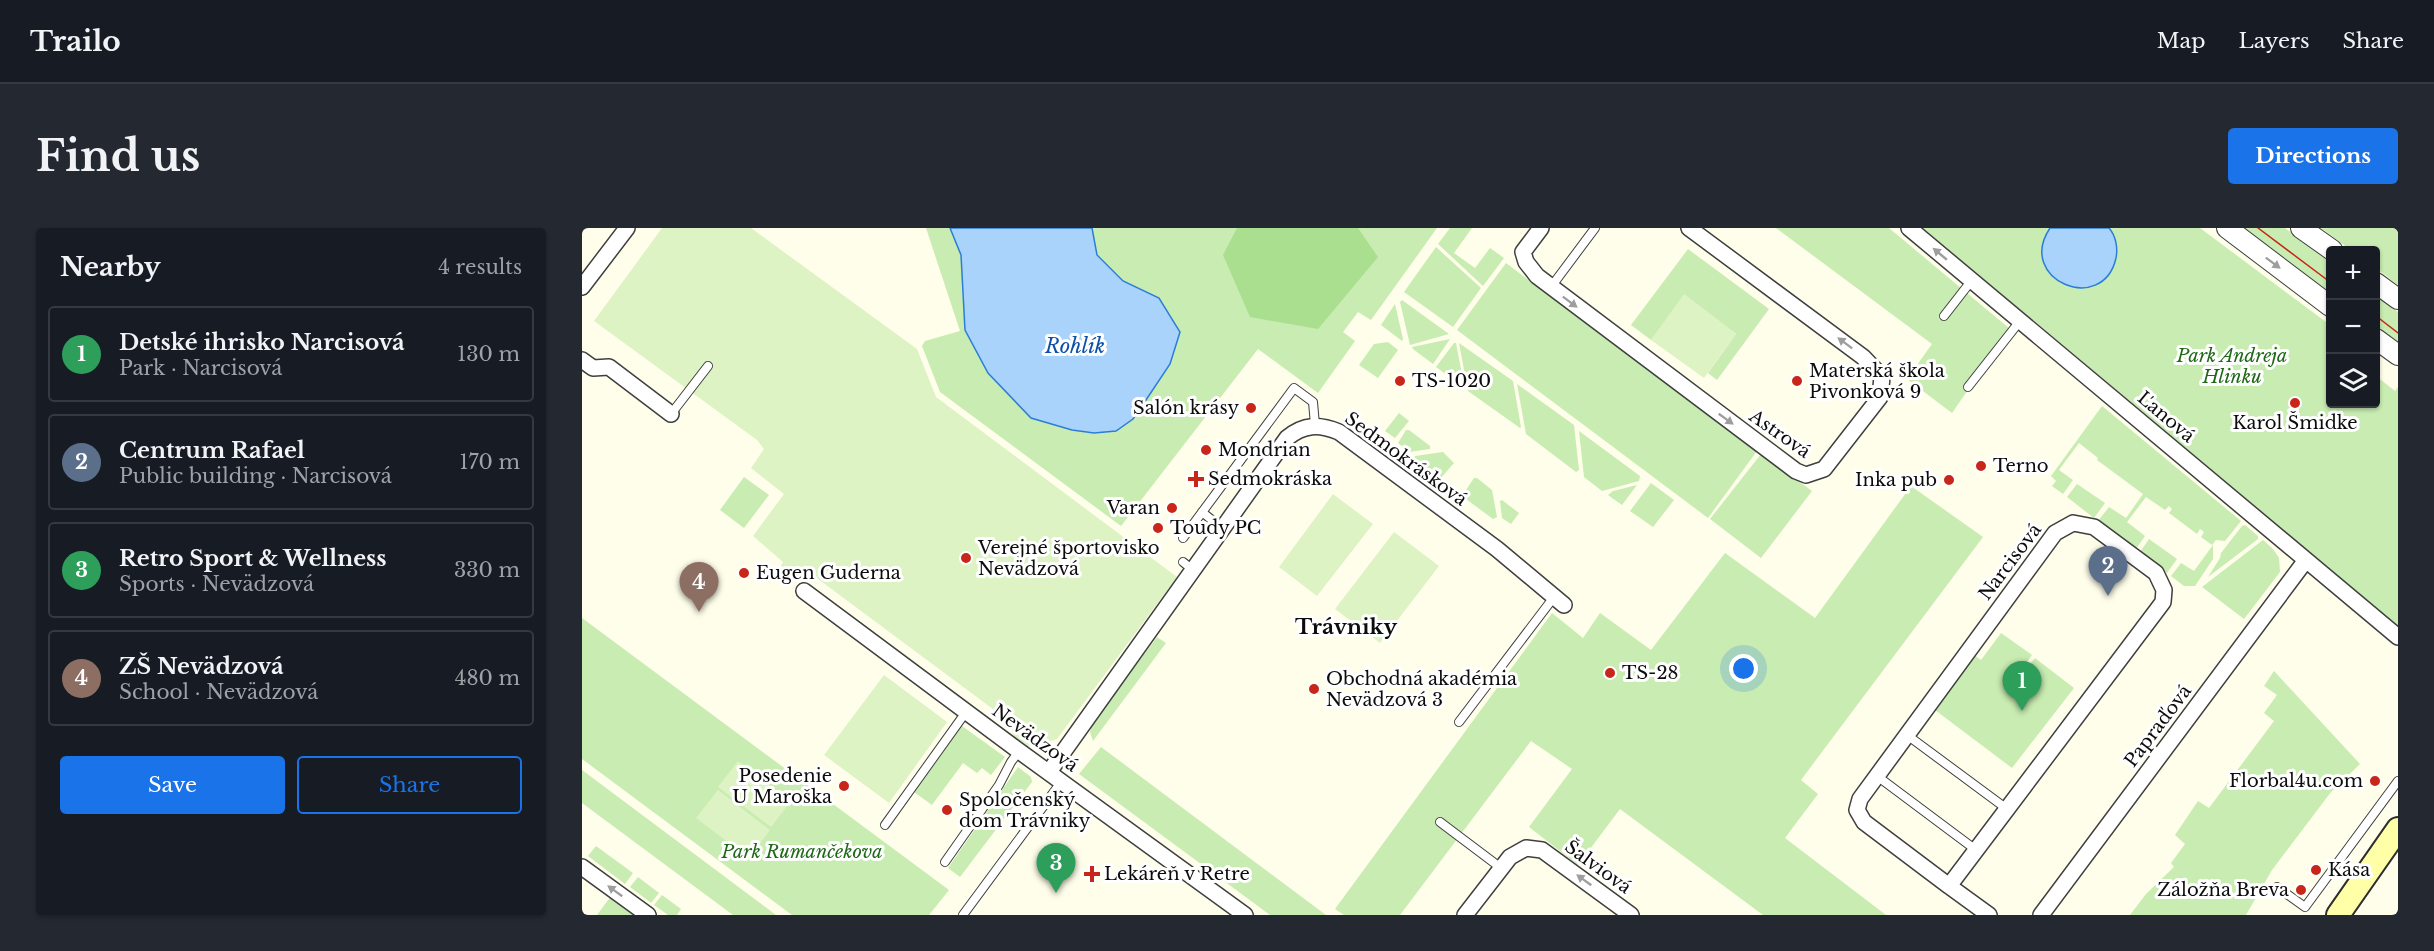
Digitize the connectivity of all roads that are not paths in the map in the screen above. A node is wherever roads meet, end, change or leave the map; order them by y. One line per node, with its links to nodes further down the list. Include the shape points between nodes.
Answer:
1 (627, 228): 11 (street)
2 (1541, 228): 12 (street, Astrová, via 1523,252 1532,272)
3 (1595, 228): 12 (lane)
4 (1689, 228): 12 (street, Astrová, one-way to 4, via 1796,471 1806,475 1824,470 1880,397 1882,377 1863,357)
5 (1909, 228): 9 (street, Ľanová, one-way to 5)
6 (2227, 228): 14 (street, one-way to 14)
7 (2301, 228): 8 (street)
8 (2326, 246)
9 (1972, 280): 15 (lane); 16 (street, Ľanová)
10 (2380, 286): 13 (street)
11 (582, 287)
12 (1551, 287)
13 (2398, 299)
14 (2326, 302)
15 (1944, 316)
16 (2020, 321): 21 (lane); 27 (street, Ľanová)
17 (2380, 342): 18 (street)
18 (2398, 355)
19 (582, 360): 22 (street, via 593,368 609,367)
20 (708, 366): 22 (lane)
21 (1968, 387)
22 (671, 414)
23 (1315, 425): 24 (lane, via 1313,402 1294,388); 25 (street, Sedmokrásková, via 1297,429 1287,438); 29 (street, Sedmokrásková, via 1339,432 1497,549)
24 (1202, 512): 25 (lane); 26 (lane)
25 (1222, 529): 35 (street, Sedmokrásková, via 1188,566)
26 (1184, 538)
27 (2306, 560): 30 (street, Ľanová); 55 (street, Papraďová)
28 (804, 591): 31 (street, Nevädzová)
29 (1559, 601): 32 (lane)
30 (2398, 637)
31 (966, 712): 34 (street, Nevädzová); 41 (lane)
32 (1459, 722)
33 (1907, 735): 36 (street, Narcisová); 39 (lane); 39 (street, Narcisová, via 2055,533 2073,523 2094,527 2156,573 2164,590 2163,602)
34 (1019, 751): 35 (street, Nevädzová); 44 (lane)
35 (1049, 772): 38 (street, Nevädzová)
36 (1877, 776): 43 (lane); 47 (street, Narcisová, via 1860,799 1857,810 1864,822)
37 (2398, 780): 48 (lane, via 2305,907)
38 (1062, 781): 49 (street, Nevädzová); 51 (lane)
39 (2007, 809): 43 (street, Narcisová)
40 (1440, 822): 46 (lane)
41 (885, 825)
42 (2398, 829): 56 (main road)
43 (1976, 850): 47 (street, Narcisová)
44 (945, 862)
45 (582, 867): 50 (street, one-way to 45)
46 (1501, 868): 52 (street, Šalviová); 53 (street, Šalviová, one-way to 46, via 1542,850 1526,848)
47 (1949, 886): 54 (street, Narcisová)
48 (2277, 887)
49 (1238, 913)
50 (648, 915)
51 (963, 915)
52 (1465, 915)
53 (1631, 915)
54 (1989, 915)
55 (2041, 915)
56 (2338, 915)

